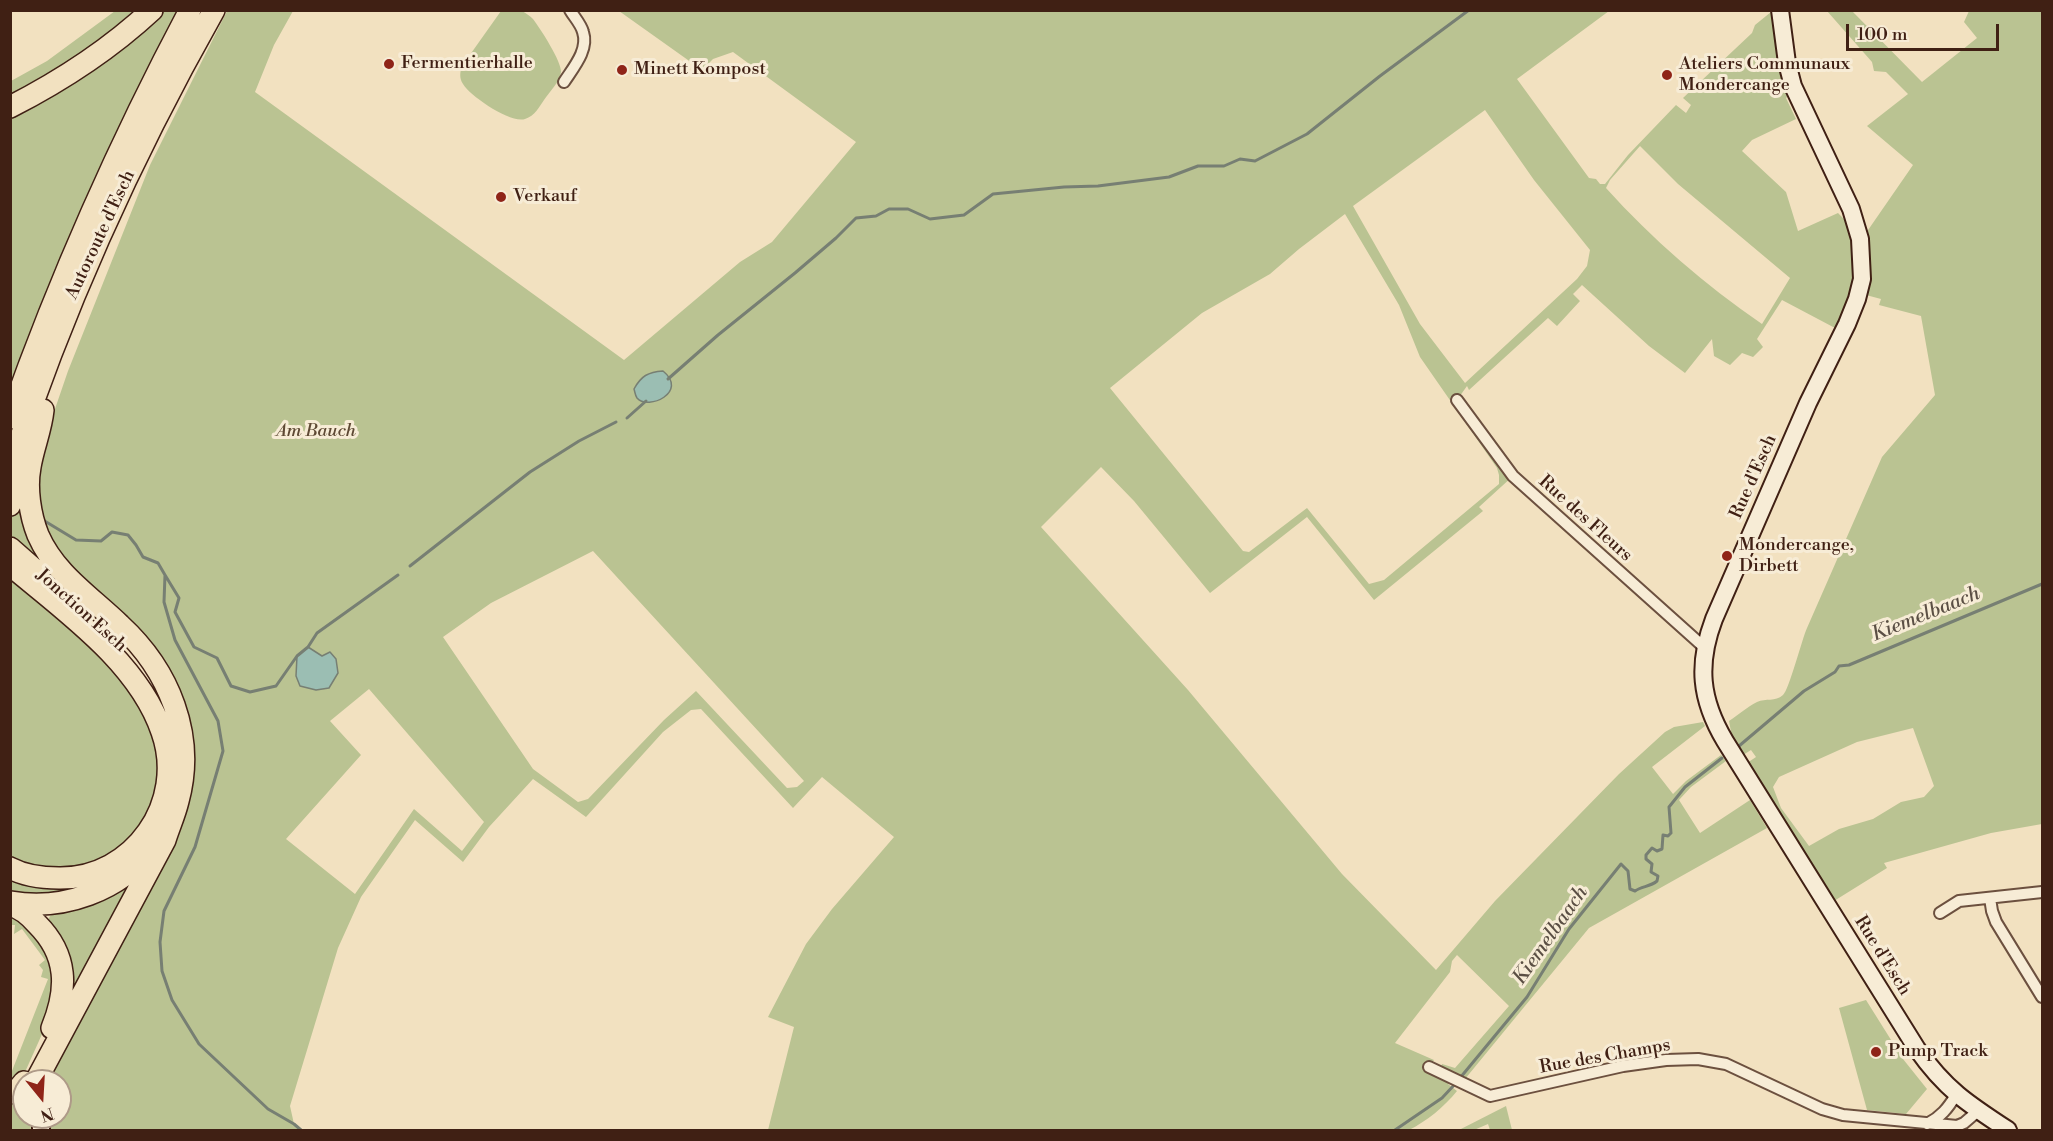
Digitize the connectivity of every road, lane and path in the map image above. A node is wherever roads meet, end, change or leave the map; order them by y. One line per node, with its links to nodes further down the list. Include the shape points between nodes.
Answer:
1 (152, 10): 7 (highway, via 94,57)
2 (190, 10): 11 (highway, Autoroute d'Esch, via 110,170 58,288)
3 (214, 10): 8 (highway, Autoroute d'Esch)
4 (570, 10): 6 (street, via 583,31 584,42 581,55)
5 (1780, 10): 15 (main road, Rue d'Esch, via 1793,86 1851,209 1860,239 1862,279 1848,324 1758,516)
6 (564, 82)
7 (10, 107)
8 (144, 143): 10 (highway); 12 (highway, Autoroute d'Esch, via 67,311)
9 (1457, 400): 15 (street, Rue des Fleurs, via 1514,476)
10 (43, 410): 13 (highway); 16 (highway, via 29,469 31,511 38,533 62,572 121,625 157,668 180,720)
11 (10, 418)
12 (10, 469)
13 (10, 505)
14 (14, 557): 16 (highway, Jonction Esch, via 112,637 139,667 166,710); 18 (highway, via 105,646 142,690 162,732 168,782 158,816 148,832 136,847 108,868 71,878 32,876)
15 (1705, 648): 27 (main road, Rue d'Esch, via 1703,688 1717,728 1917,1049)
16 (183, 758): 17 (highway)
17 (174, 815): 21 (highway, via 143,859 102,889 64,902); 26 (highway, via 165,840)
18 (10, 868)
19 (2043, 892): 20 (street)
20 (1990, 898): 22 (street, via 1959,901); 23 (street, via 1996,922)
21 (10, 903): 25 (highway, via 47,934 58,953 63,977 61,1002 53,1026)
22 (1940, 913)
23 (2043, 997)
24 (1429, 1067): 29 (street, Rue des Champs, via 1490,1096 1623,1066 1698,1059 1726,1064 1822,1109 1863,1118)
25 (30, 1069)
26 (42, 1069)
27 (1956, 1095): 28 (main road, Rue d'Esch); 29 (street, via 1946,1111)
28 (1977, 1111): 29 (street, Rue des Champs, via 1957,1126); 30 (main road, Rue d'Esch)
29 (1926, 1124)
30 (2008, 1131)

